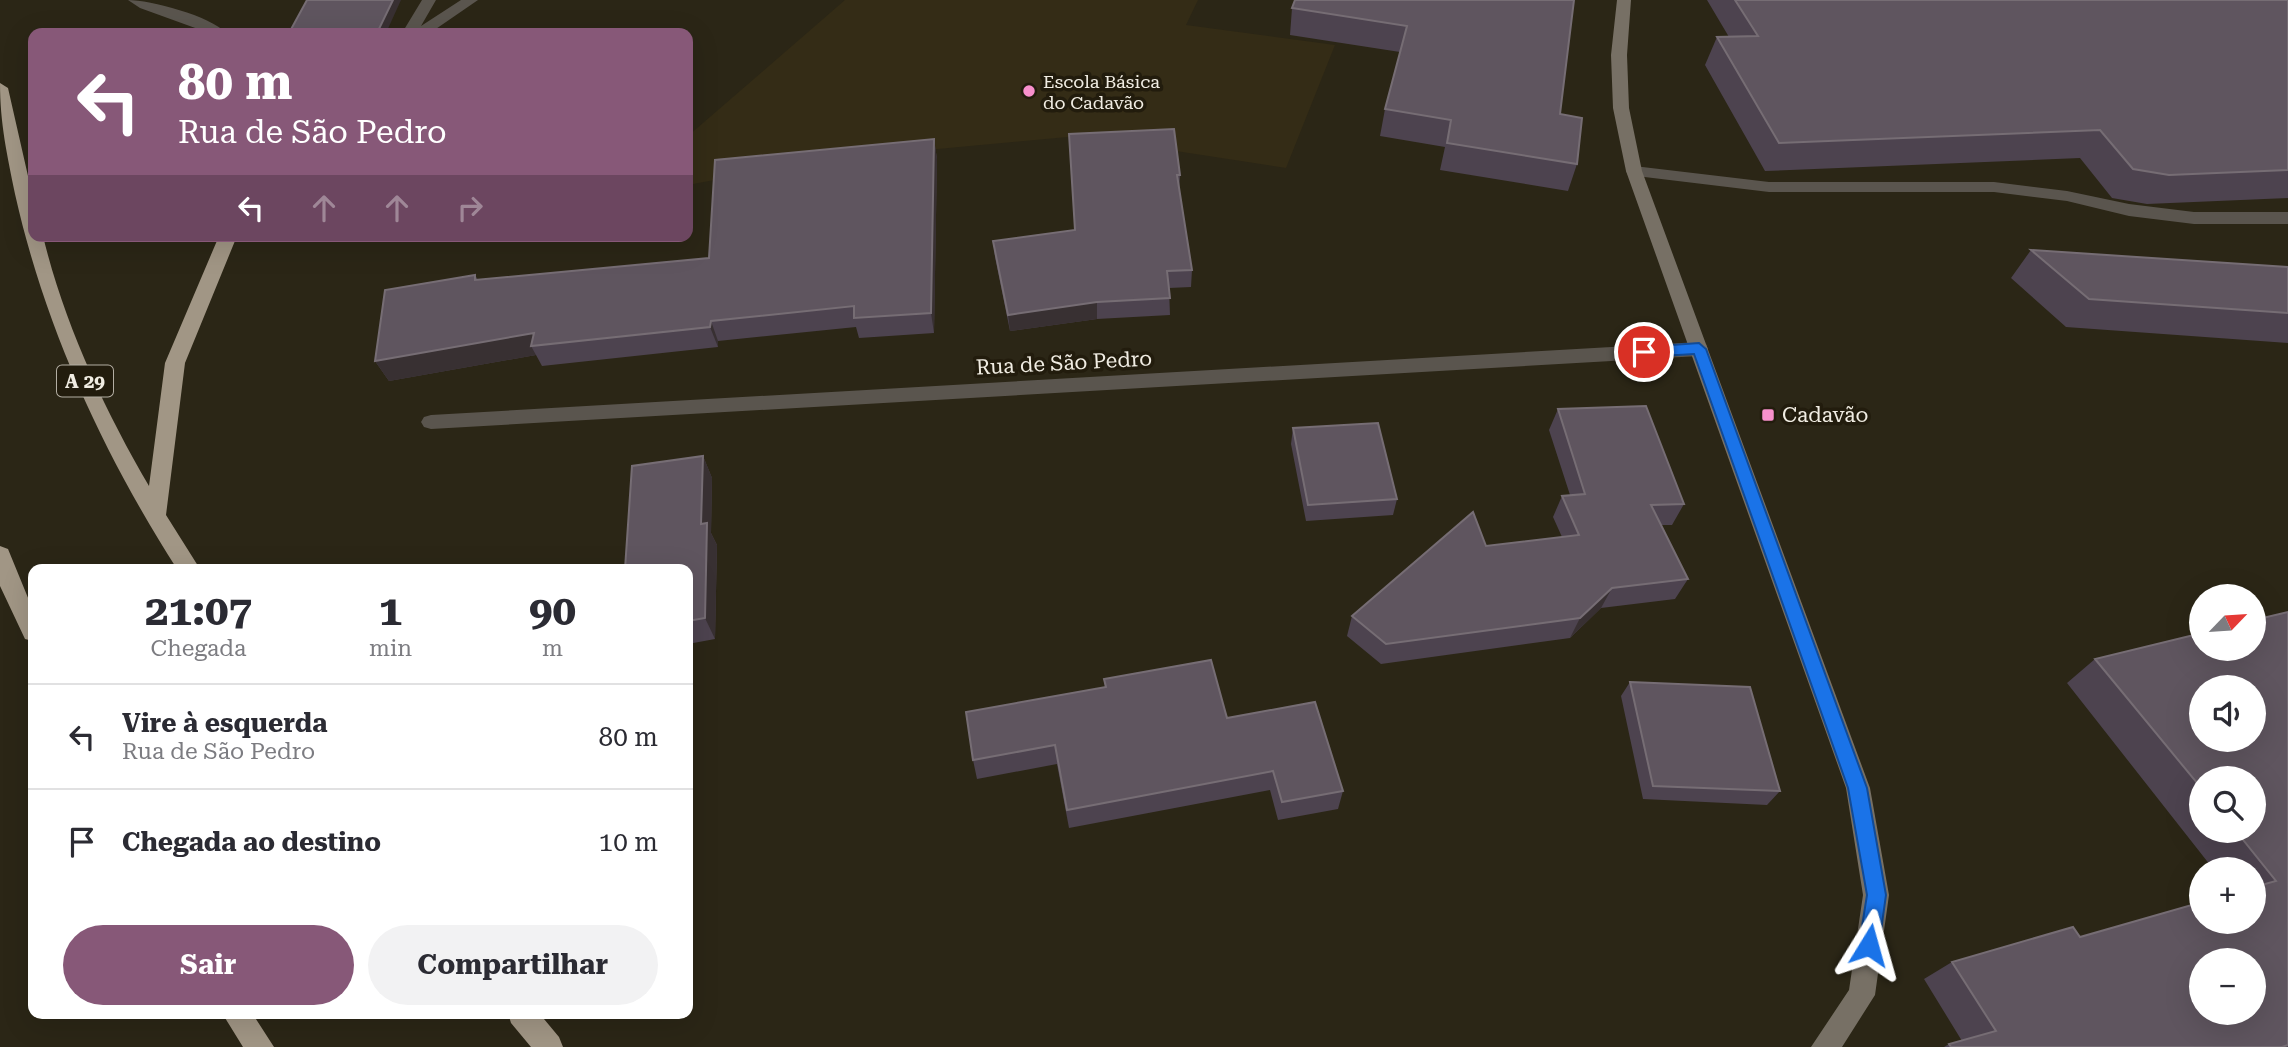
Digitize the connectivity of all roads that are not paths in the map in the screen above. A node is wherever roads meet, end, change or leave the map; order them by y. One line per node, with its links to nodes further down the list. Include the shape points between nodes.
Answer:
1 (135, 0): 5 (street)
2 (429, 0): 6 (street)
3 (471, 0): 7 (street)
4 (1624, 0): 9 (street, via 1621,108)
5 (213, 28)
6 (412, 28)
7 (428, 28)
8 (0, 88): 10 (highway, A 29)
9 (1634, 171): 11 (street, via 1769,187 1994,187 2194,218); 14 (street)
10 (28, 209)
11 (2288, 218)
12 (36, 242): 16 (highway, A 29, via 42,271 91,395)
13 (225, 242): 16 (highway, via 175,363)
14 (1699, 349): 15 (street, Rua de São Pedro); 25 (street, via 1860,801 1876,895 1863,995)
15 (431, 422)
16 (155, 518): 18 (highway, A 29)
17 (0, 555): 19 (highway)
18 (186, 564)
19 (6, 586): 20 (highway)
20 (28, 623)
21 (239, 1019): 23 (highway)
22 (526, 1019): 24 (highway)
23 (260, 1047)
24 (550, 1047)
25 (1825, 1047)

